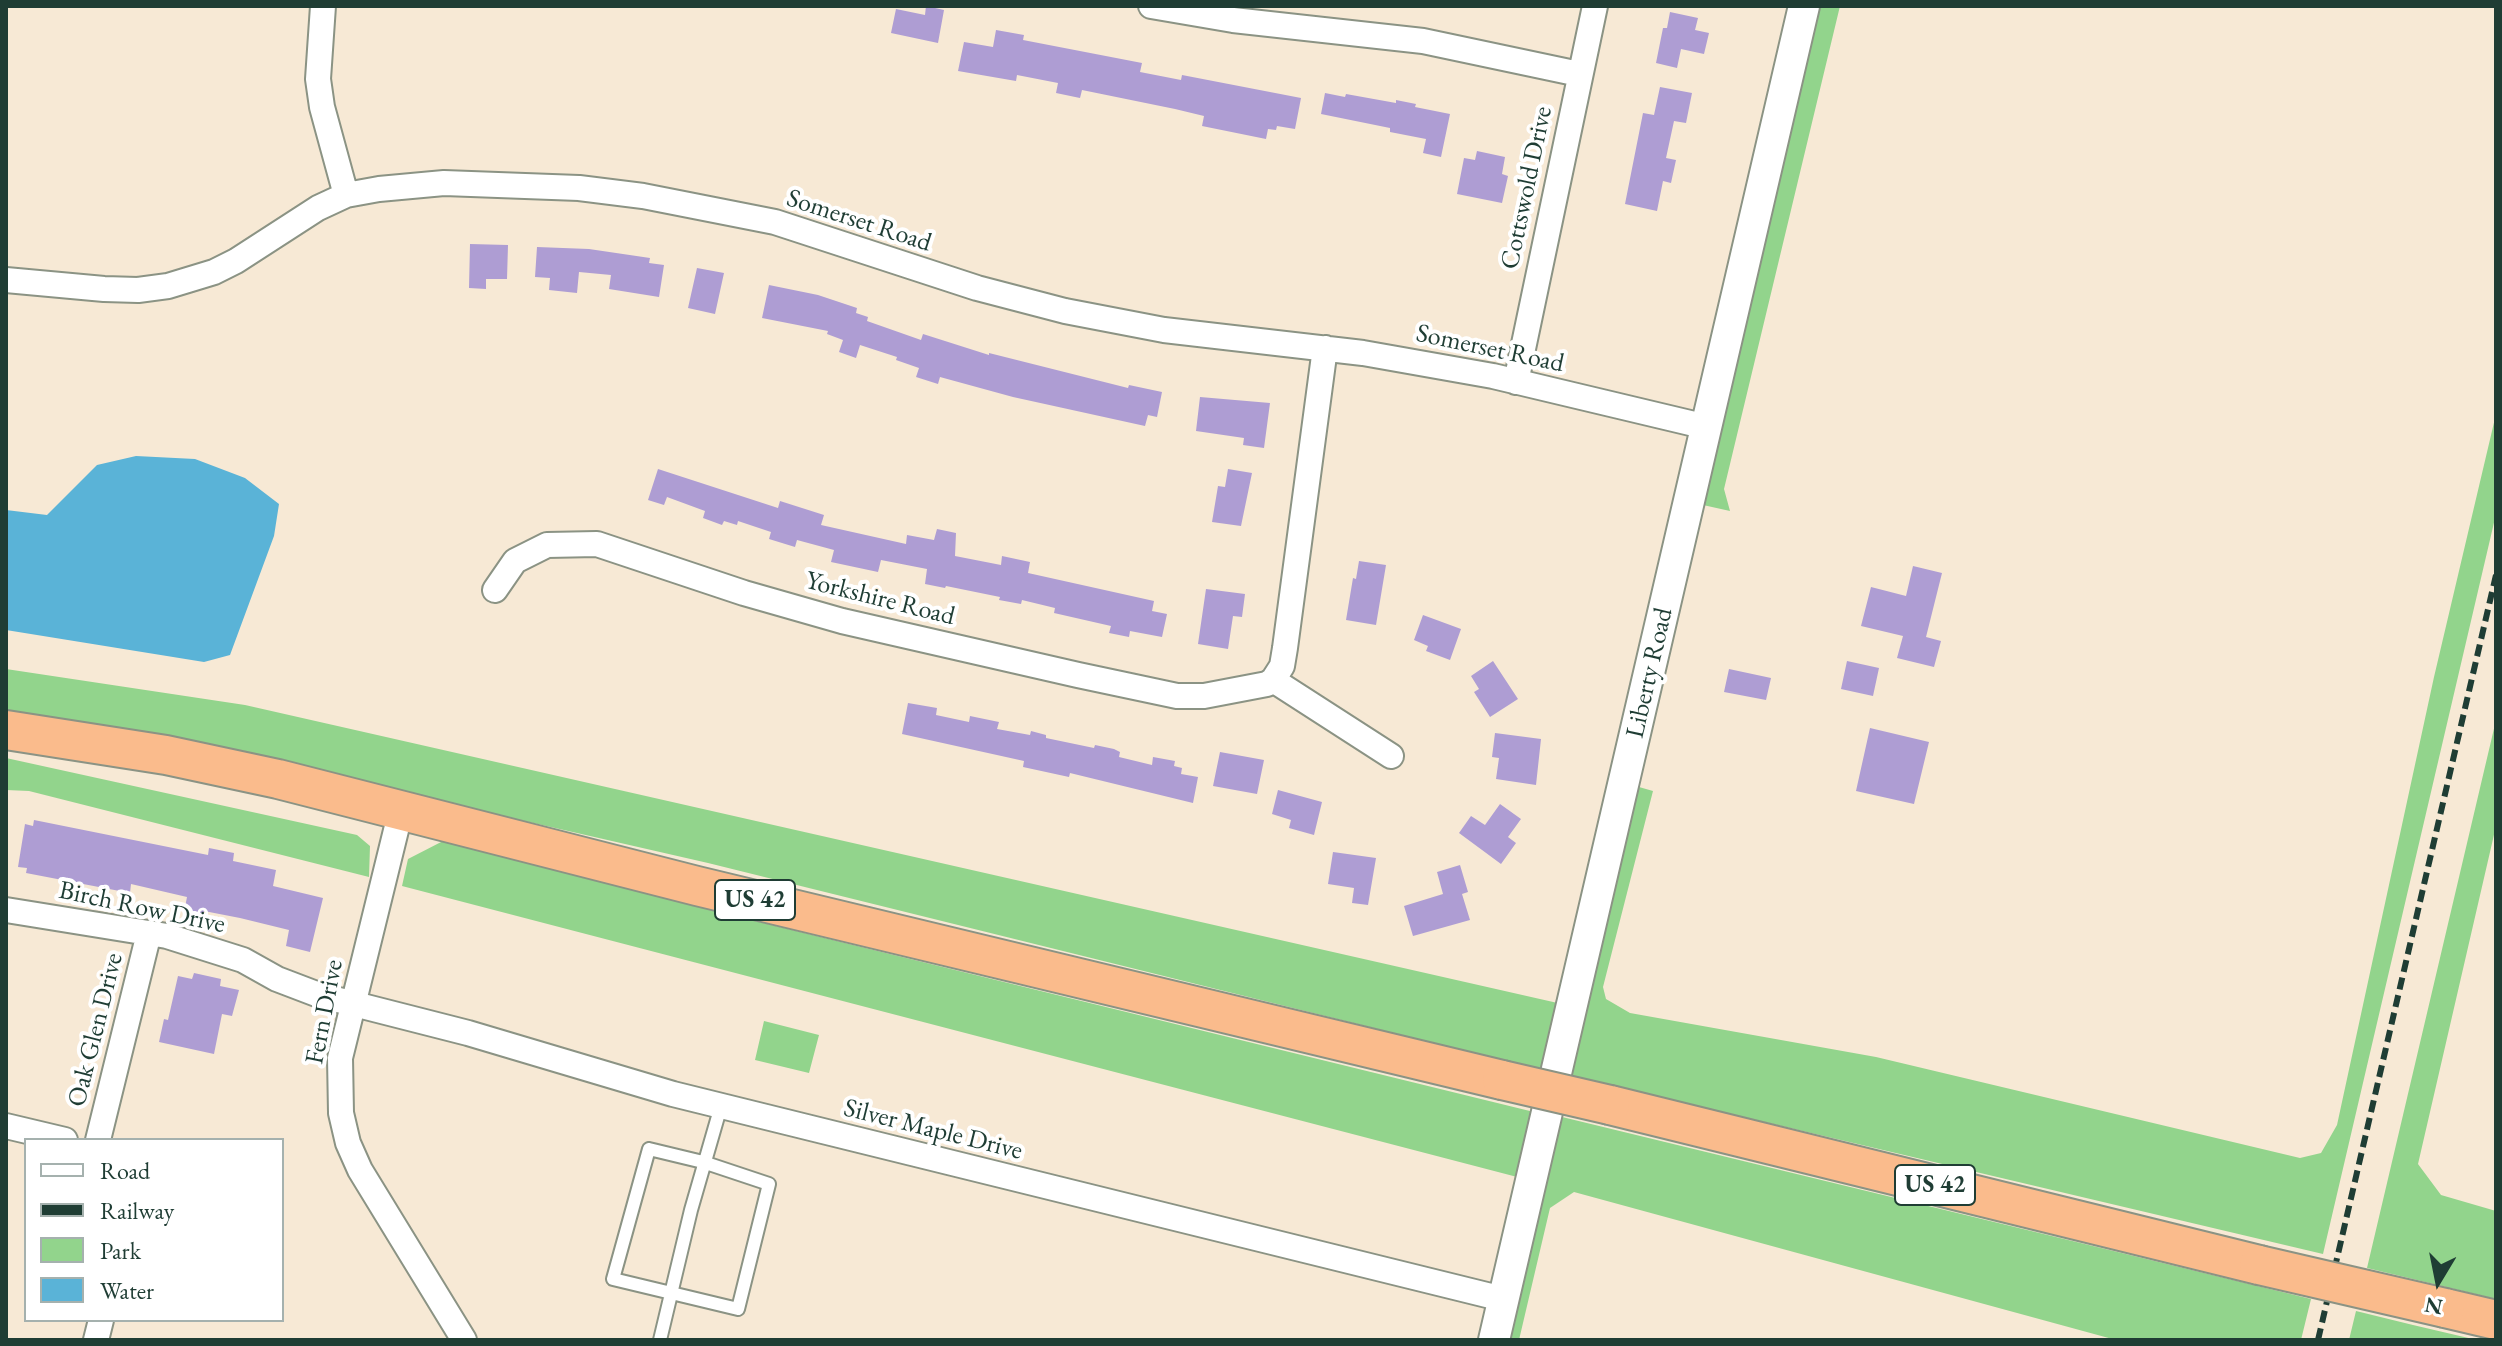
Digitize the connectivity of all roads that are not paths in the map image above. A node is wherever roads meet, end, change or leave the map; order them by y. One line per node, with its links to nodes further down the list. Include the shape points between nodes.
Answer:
1 (323, 6): 6 (street, via 318,79)
2 (1151, 6): 5 (street, via 1423,41)
3 (1595, 6): 5 (street, Cottswold Drive)
4 (1804, 6): 10 (street, Liberty Road)
5 (1579, 74): 9 (street, Cottswold Drive)
6 (346, 195): 7 (street, Somerset Road, via 236,261 168,286 104,289); 8 (street, Somerset Road, via 444,183 643,196 775,222 1065,311 1164,330)
7 (6, 280)
8 (1325, 348): 9 (street, Somerset Road); 12 (street, via 1285,648)
9 (1516, 382): 10 (street, Somerset Road)
10 (1707, 427): 25 (street, Liberty Road)
11 (495, 590): 12 (street, Yorkshire Road, via 515,561 547,545 597,544 842,621 1177,696 1204,696)
12 (1273, 680): 14 (street)
13 (6, 730): 15 (highway, US 42, via 166,755)
14 (1391, 756)
15 (401, 810): 18 (street, Fern Drive); 26 (highway, US 42, bridge)
16 (6, 910): 17 (street, Birch Row Drive)
17 (149, 933): 18 (street, Birch Row Drive, via 214,949 277,979); 22 (street, Oak Glen Drive)
18 (353, 1004): 19 (street, Silver Maple Drive); 27 (street, Fern Drive, via 340,1058 341,1113 348,1143)
19 (721, 1106): 23 (lane); 25 (street, Silver Maple Drive)
20 (6, 1126): 21 (street)
21 (57, 1138)
22 (98, 1138)
23 (703, 1162): 24 (lane); 24 (lane, via 649,1149 613,1279); 24 (lane, via 769,1184 764,1207 738,1309)
24 (671, 1294): 28 (lane)
25 (1503, 1299): 29 (street, Liberty Road)
26 (2496, 1320)
27 (464, 1340)
28 (660, 1340)
29 (1494, 1340)

